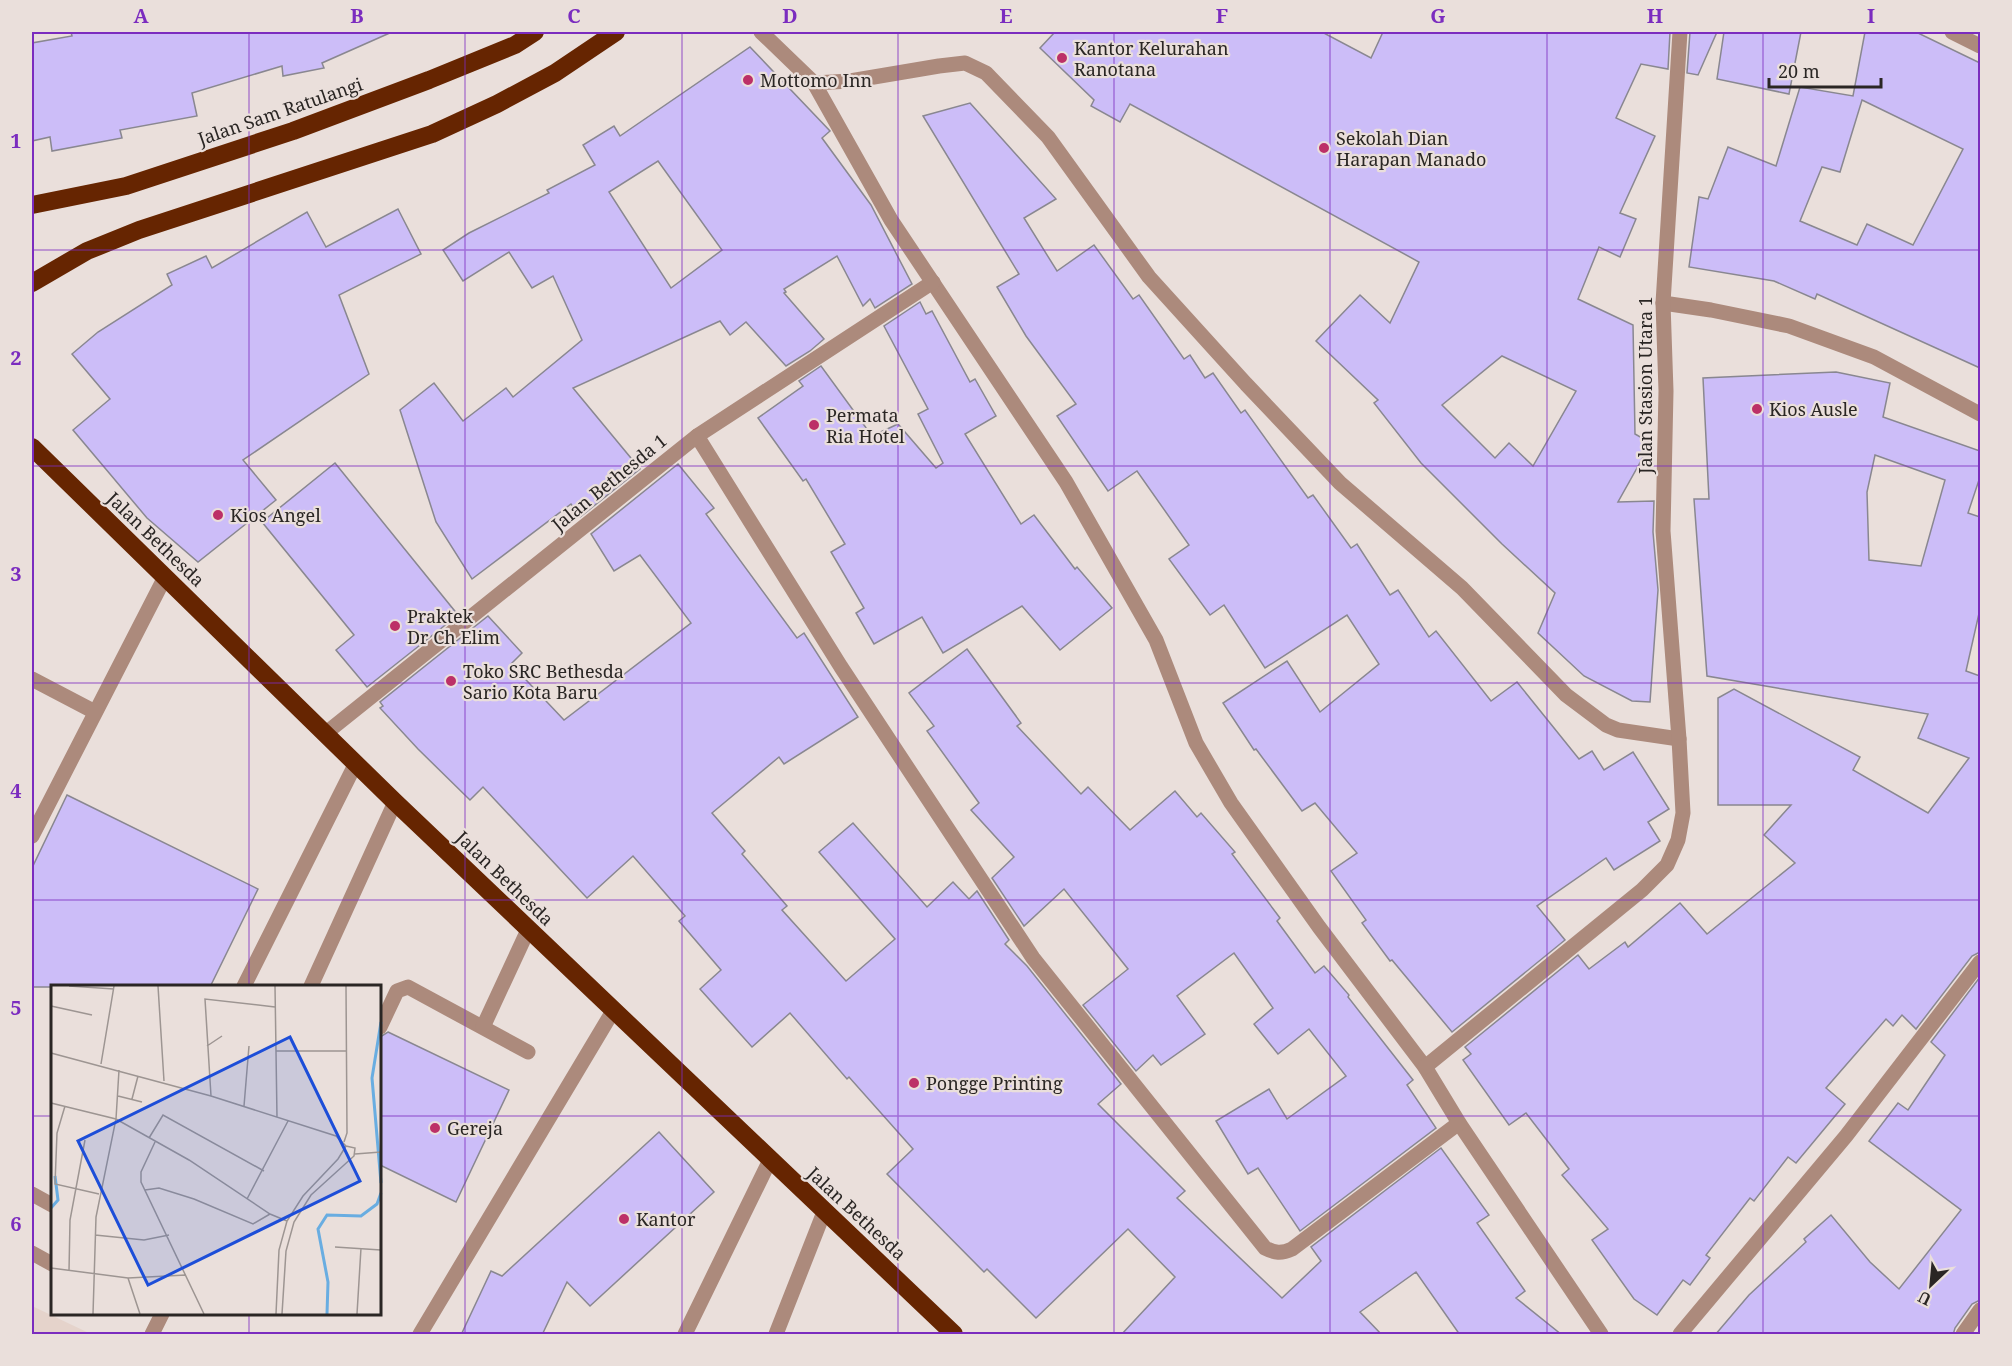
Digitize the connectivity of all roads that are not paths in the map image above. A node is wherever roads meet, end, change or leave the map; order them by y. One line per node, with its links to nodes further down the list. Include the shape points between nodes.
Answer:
1 (535, 32): 8 (highway, Jalan Sam Ratulangi, via 514,45 429,80 293,131 126,186)
2 (616, 32): 10 (highway, via 555,72 432,134 139,230 87,251)
3 (761, 32): 7 (street)
4 (1680, 32): 11 (street, Jalan Stasion Utara 1)
5 (1952, 32): 6 (street)
6 (1980, 46)
7 (814, 83): 9 (street, via 891,220); 19 (street, via 965,63 986,73 1048,137 1149,277 1340,483 1462,588 1566,695 1587,711 1618,730)
8 (32, 205)
9 (933, 282): 13 (street, Jalan Bethesda 1); 31 (street, via 1066,482 1155,640 1196,743 1231,803)
10 (32, 283)
11 (1663, 303): 12 (street, via 1789,326 1874,357); 19 (street, Jalan Stasion Utara 1, via 1663,531)
12 (1980, 414)
13 (697, 436): 18 (street, Jalan Bethesda 1); 32 (street, via 841,667 1033,958 1265,1248 1284,1253 1292,1249)
14 (32, 447): 15 (highway, Jalan Bethesda)
15 (165, 577): 17 (street); 18 (highway, Jalan Bethesda)
16 (32, 679): 17 (street)
17 (95, 712): 22 (street)
18 (326, 733): 20 (highway, Jalan Bethesda)
19 (1679, 739): 31 (street, Jalan Stasion Utara 1, via 1683,813 1678,840 1667,865 1642,890)
20 (356, 763): 21 (highway, Jalan Bethesda); 25 (street)
21 (395, 802): 23 (highway, Jalan Bethesda); 26 (street)
22 (32, 836)
23 (528, 930): 27 (highway, Jalan Bethesda); 29 (street)
24 (1980, 962): 47 (street, via 1846,1136)
25 (245, 985)
26 (312, 985)
27 (613, 1011): 33 (highway, Jalan Bethesda); 42 (street)
28 (381, 1025): 29 (street, via 397,991 408,987)
29 (483, 1027): 30 (street)
30 (528, 1052)
31 (1425, 1067): 32 (street)
32 (1460, 1123): 46 (street)
33 (770, 1160): 36 (highway, Jalan Bethesda); 43 (street)
34 (32, 1194): 35 (street)
35 (51, 1204)
36 (824, 1212): 44 (street); 45 (highway, Jalan Bethesda)
37 (32, 1253): 38 (street)
38 (51, 1263)
39 (1980, 1310): 48 (street)
40 (159, 1315): 41 (street)
41 (152, 1335)
42 (420, 1335)
43 (685, 1335)
44 (776, 1335)
45 (954, 1335)
46 (1601, 1335)
47 (1680, 1335)
48 (1963, 1335)

